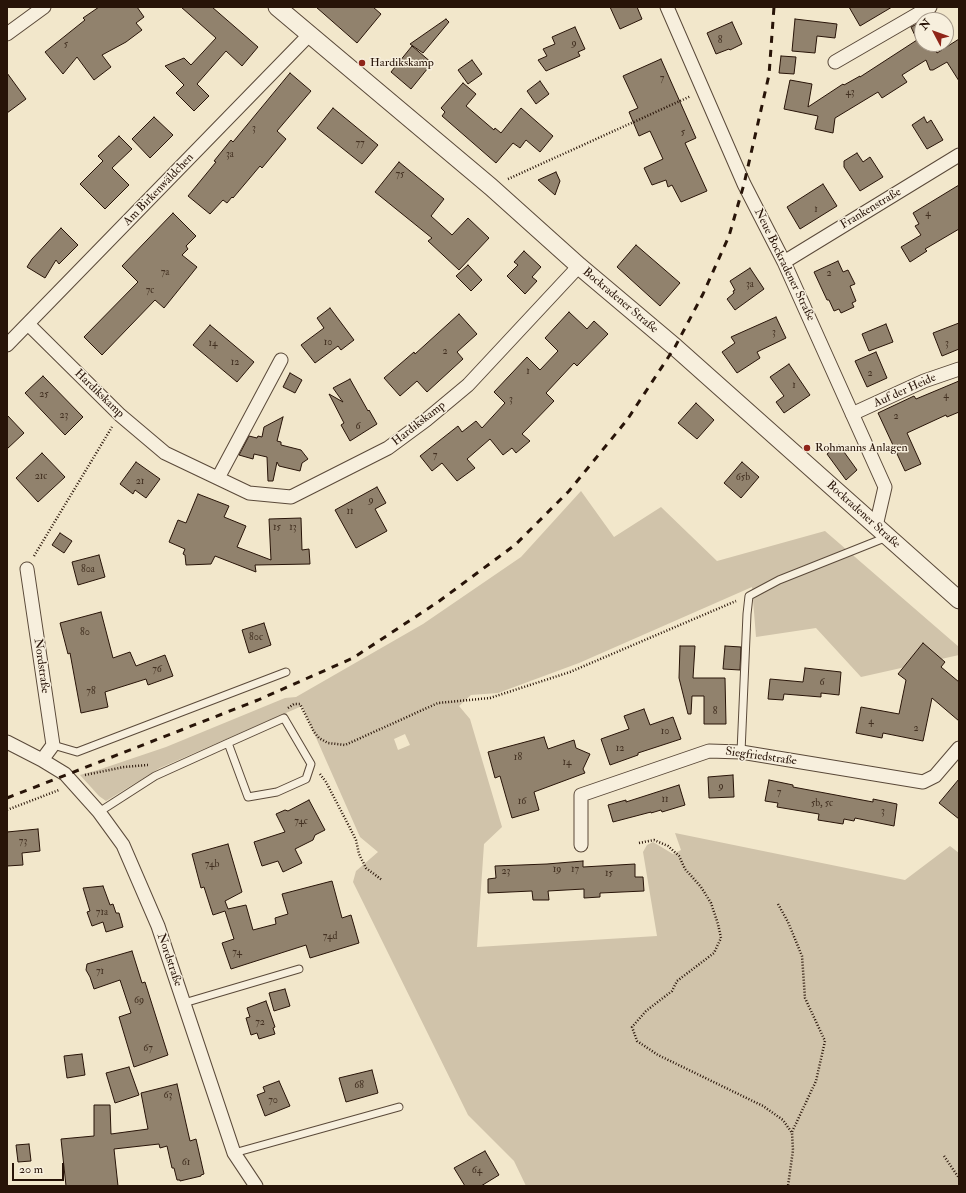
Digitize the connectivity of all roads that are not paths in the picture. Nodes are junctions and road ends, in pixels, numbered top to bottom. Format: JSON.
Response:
{"nodes":[{"id":1,"x":44,"y":7,"type":"edge"},
{"id":2,"x":277,"y":7,"type":"edge"},
{"id":3,"x":667,"y":7,"type":"edge"},
{"id":4,"x":930,"y":7,"type":"edge"},
{"id":5,"x":7,"y":34,"type":"edge"},
{"id":6,"x":310,"y":34,"type":"junction"},
{"id":7,"x":835,"y":62,"type":"dead end"},
{"id":8,"x":959,"y":155,"type":"edge"},
{"id":9,"x":784,"y":262,"type":"junction"},
{"id":10,"x":579,"y":266,"type":"junction"},
{"id":11,"x":28,"y":324,"type":"junction"},
{"id":12,"x":7,"y":345,"type":"edge"},
{"id":13,"x":281,"y":360,"type":"dead end"},
{"id":14,"x":959,"y":369,"type":"edge"},
{"id":15,"x":852,"y":414,"type":"junction"},
{"id":16,"x":218,"y":478,"type":"junction"},
{"id":17,"x":882,"y":531,"type":"junction"},
{"id":18,"x":27,"y":569,"type":"road end"},
{"id":19,"x":959,"y":600,"type":"edge"},
{"id":20,"x":286,"y":672,"type":"dead end"},
{"id":21,"x":7,"y":742,"type":"edge"},
{"id":22,"x":228,"y":743,"type":"junction"},
{"id":23,"x":53,"y":745,"type":"junction"},
{"id":24,"x":959,"y":748,"type":"edge"},
{"id":25,"x":741,"y":752,"type":"junction"},
{"id":26,"x":42,"y":760,"type":"junction"},
{"id":27,"x":99,"y":812,"type":"junction"},
{"id":28,"x":581,"y":846,"type":"dead end"},
{"id":29,"x":299,"y":969,"type":"dead end"},
{"id":30,"x":184,"y":1003,"type":"junction"},
{"id":31,"x":399,"y":1107,"type":"dead end"},
{"id":32,"x":234,"y":1153,"type":"junction"},
{"id":33,"x":256,"y":1186,"type":"edge"}],
"edges":[{"from":1,"to":5,"type":"street"},
{"from":2,"to":6,"type":"street","name":"Bockradener Straße"},
{"from":3,"to":9,"type":"street","name":"Neue Bockradener Straße"},
{"from":4,"to":7,"type":"street"},
{"from":6,"to":10,"type":"street","name":"Bockradener Straße"},
{"from":6,"to":11,"type":"street","name":"Am Birkenwäldchen"},
{"from":8,"to":9,"type":"street","name":"Frankenstraße"},
{"from":9,"to":15,"type":"street","name":"Neue Bockradener Straße"},
{"from":10,"to":16,"type":"street","name":"Hardikskamp"},
{"from":10,"to":17,"type":"street","name":"Bockradener Straße"},
{"from":11,"to":12,"type":"street","name":"Am Birkenwäldchen"},
{"from":11,"to":16,"type":"street","name":"Hardikskamp"},
{"from":13,"to":16,"type":"street"},
{"from":14,"to":15,"type":"street","name":"Auf der Heide"},
{"from":15,"to":17,"type":"street","name":"Neue Bockradener Straße"},
{"from":17,"to":19,"type":"street","name":"Bockradener Straße"},
{"from":17,"to":25,"type":"lane"},
{"from":18,"to":23,"type":"street","name":"Nordstraße"},
{"from":20,"to":23,"type":"lane"},
{"from":21,"to":26,"type":"street","name":"Nordstraße"},
{"from":22,"to":22,"type":"lane"},
{"from":22,"to":27,"type":"lane"},
{"from":23,"to":26,"type":"street"},
{"from":24,"to":25,"type":"street","name":"Siegfriedstraße"},
{"from":25,"to":28,"type":"street","name":"Siegfriedstraße"},
{"from":26,"to":27,"type":"street","name":"Nordstraße"},
{"from":27,"to":30,"type":"street","name":"Nordstraße"},
{"from":29,"to":30,"type":"lane"},
{"from":30,"to":32,"type":"street","name":"Nordstraße"},
{"from":31,"to":32,"type":"lane"},
{"from":32,"to":33,"type":"street","name":"Nordstraße"}]}
